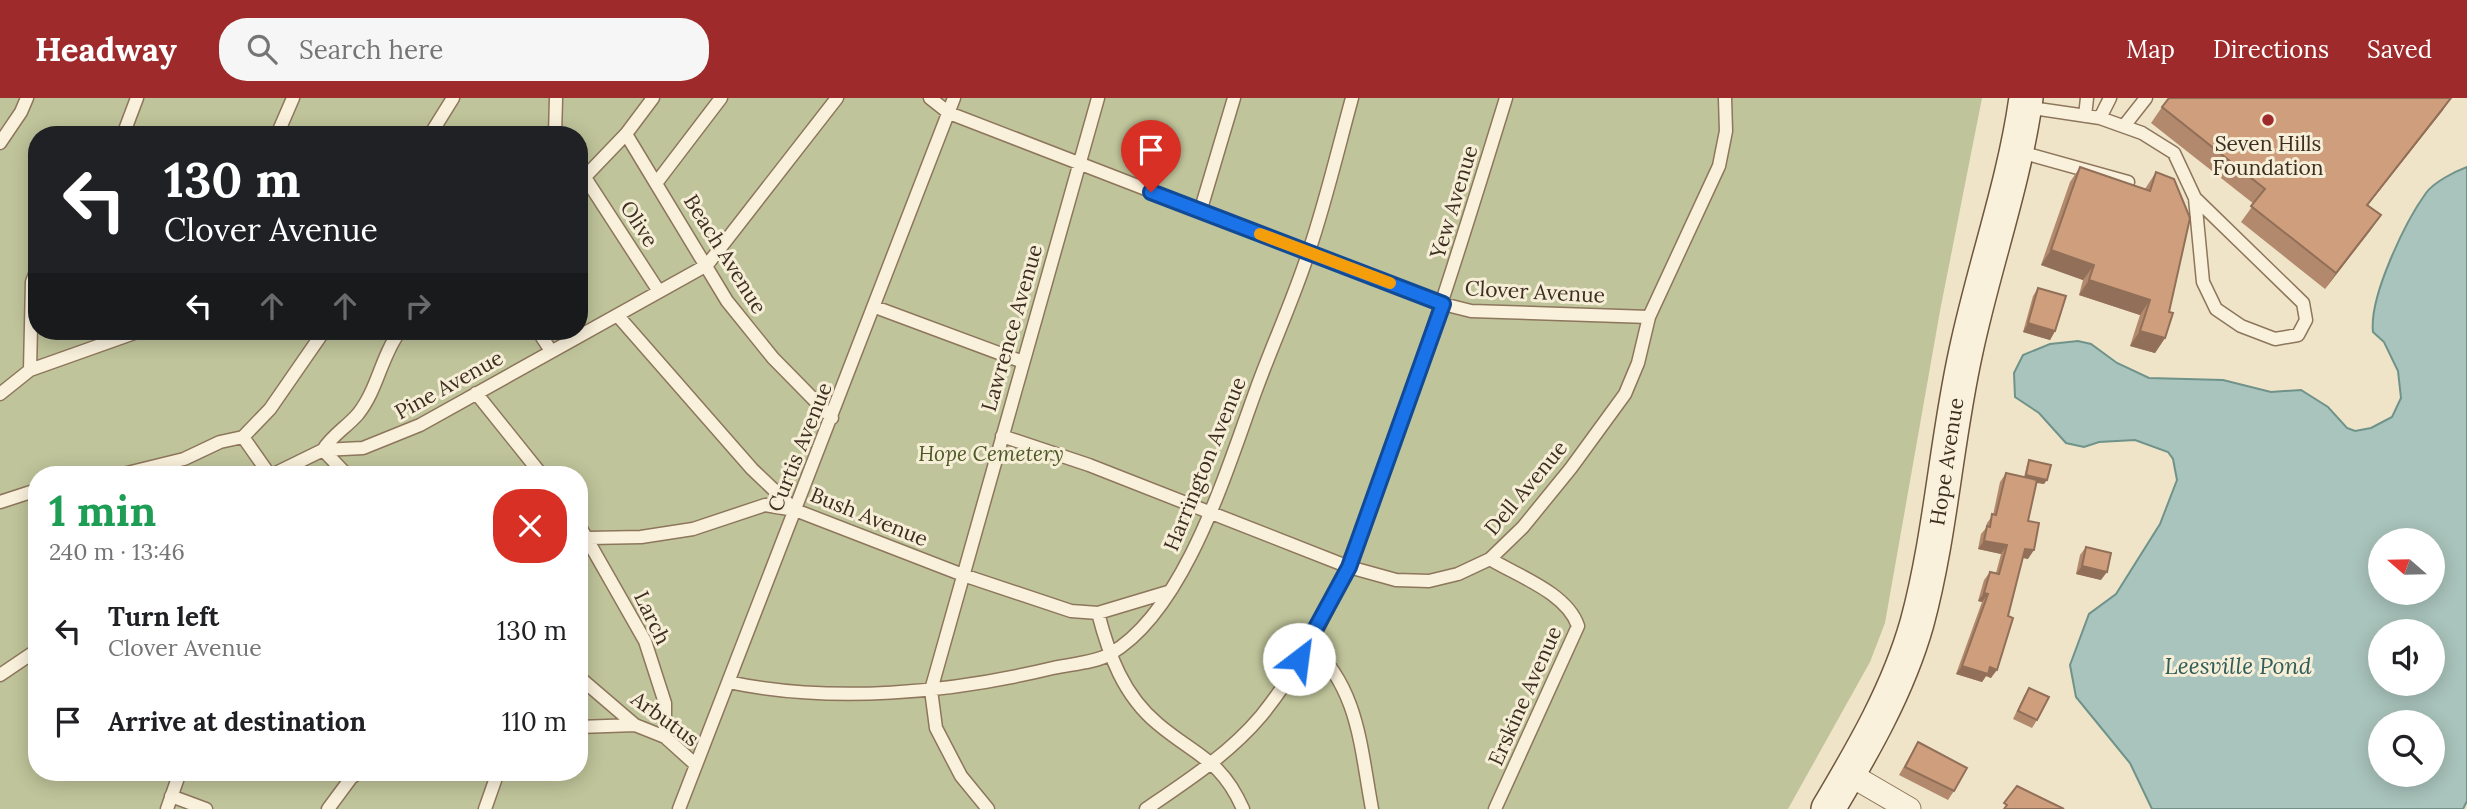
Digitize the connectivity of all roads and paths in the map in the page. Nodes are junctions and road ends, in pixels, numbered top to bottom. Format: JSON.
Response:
{"nodes":[{"id":1,"x":27,"y":98,"type":"edge"},
{"id":2,"x":137,"y":98,"type":"edge"},
{"id":3,"x":293,"y":98,"type":"edge"},
{"id":4,"x":453,"y":98,"type":"edge"},
{"id":5,"x":556,"y":98,"type":"edge"},
{"id":6,"x":653,"y":98,"type":"edge"},
{"id":7,"x":721,"y":98,"type":"edge"},
{"id":8,"x":837,"y":98,"type":"edge"},
{"id":9,"x":930,"y":98,"type":"edge"},
{"id":10,"x":954,"y":98,"type":"edge"},
{"id":11,"x":1098,"y":98,"type":"edge"},
{"id":12,"x":1234,"y":98,"type":"edge"},
{"id":13,"x":1352,"y":98,"type":"edge"},
{"id":14,"x":1506,"y":98,"type":"edge"},
{"id":15,"x":1724,"y":98,"type":"edge"},
{"id":16,"x":2087,"y":98,"type":"edge"},
{"id":17,"x":2110,"y":98,"type":"edge"},
{"id":18,"x":2146,"y":98,"type":"edge"},
{"id":19,"x":2025,"y":102,"type":"edge"},
{"id":20,"x":949,"y":113,"type":"junction"},
{"id":21,"x":2085,"y":116,"type":"junction"},
{"id":22,"x":2100,"y":118,"type":"junction"},
{"id":23,"x":126,"y":126,"type":"edge"},
{"id":24,"x":281,"y":126,"type":"edge"},
{"id":25,"x":436,"y":126,"type":"edge"},
{"id":26,"x":555,"y":126,"type":"edge"},
{"id":27,"x":2124,"y":126,"type":"junction"},
{"id":28,"x":626,"y":134,"type":"junction"},
{"id":29,"x":0,"y":143,"type":"edge"},
{"id":30,"x":2017,"y":151,"type":"junction"},
{"id":31,"x":1078,"y":163,"type":"junction"},
{"id":32,"x":588,"y":176,"type":"edge"},
{"id":33,"x":657,"y":182,"type":"junction"},
{"id":34,"x":2128,"y":182,"type":"edge"},
{"id":35,"x":588,"y":188,"type":"edge"},
{"id":36,"x":2195,"y":198,"type":"junction"},
{"id":37,"x":1200,"y":212,"type":"junction"},
{"id":38,"x":1309,"y":252,"type":"junction"},
{"id":39,"x":707,"y":265,"type":"junction"},
{"id":40,"x":658,"y":290,"type":"junction"},
{"id":41,"x":1443,"y":304,"type":"junction"},
{"id":42,"x":875,"y":307,"type":"junction"},
{"id":43,"x":618,"y":316,"type":"junction"},
{"id":44,"x":1649,"y":317,"type":"junction"},
{"id":45,"x":588,"y":332,"type":"edge"},
{"id":46,"x":31,"y":340,"type":"edge"},
{"id":47,"x":115,"y":340,"type":"edge"},
{"id":48,"x":318,"y":340,"type":"edge"},
{"id":49,"x":394,"y":340,"type":"edge"},
{"id":50,"x":544,"y":340,"type":"edge"},
{"id":51,"x":572,"y":340,"type":"edge"},
{"id":52,"x":551,"y":351,"type":"junction"},
{"id":53,"x":1023,"y":362,"type":"junction"},
{"id":54,"x":30,"y":370,"type":"junction"},
{"id":55,"x":476,"y":393,"type":"junction"},
{"id":56,"x":0,"y":394,"type":"edge"},
{"id":57,"x":832,"y":418,"type":"junction"},
{"id":58,"x":1002,"y":436,"type":"junction"},
{"id":59,"x":243,"y":438,"type":"junction"},
{"id":60,"x":324,"y":450,"type":"junction"},
{"id":61,"x":156,"y":466,"type":"edge"},
{"id":62,"x":266,"y":466,"type":"edge"},
{"id":63,"x":289,"y":466,"type":"edge"},
{"id":64,"x":339,"y":466,"type":"edge"},
{"id":65,"x":535,"y":466,"type":"edge"},
{"id":66,"x":28,"y":493,"type":"edge"},
{"id":67,"x":0,"y":502,"type":"edge"},
{"id":68,"x":795,"y":510,"type":"junction"},
{"id":69,"x":1211,"y":512,"type":"junction"},
{"id":70,"x":589,"y":538,"type":"joint"},
{"id":71,"x":1490,"y":559,"type":"junction"},
{"id":72,"x":1349,"y":567,"type":"junction"},
{"id":73,"x":963,"y":575,"type":"junction"},
{"id":74,"x":1168,"y":592,"type":"junction"},
{"id":75,"x":1098,"y":613,"type":"junction"},
{"id":76,"x":1309,"y":643,"type":"junction"},
{"id":77,"x":1109,"y":655,"type":"junction"},
{"id":78,"x":28,"y":656,"type":"edge"},
{"id":79,"x":0,"y":675,"type":"edge"},
{"id":80,"x":728,"y":681,"type":"junction"},
{"id":81,"x":588,"y":685,"type":"edge"},
{"id":82,"x":931,"y":690,"type":"junction"},
{"id":83,"x":635,"y":725,"type":"junction"},
{"id":84,"x":588,"y":727,"type":"edge"},
{"id":85,"x":665,"y":737,"type":"junction"},
{"id":86,"x":1213,"y":762,"type":"junction"},
{"id":87,"x":695,"y":765,"type":"junction"},
{"id":88,"x":1849,"y":774,"type":"junction"},
{"id":89,"x":177,"y":781,"type":"edge"},
{"id":90,"x":349,"y":781,"type":"edge"},
{"id":91,"x":495,"y":781,"type":"edge"},
{"id":92,"x":172,"y":796,"type":"junction"},
{"id":93,"x":167,"y":809,"type":"edge"},
{"id":94,"x":206,"y":809,"type":"edge"},
{"id":95,"x":327,"y":809,"type":"edge"},
{"id":96,"x":485,"y":809,"type":"edge"},
{"id":97,"x":679,"y":809,"type":"edge"},
{"id":98,"x":988,"y":809,"type":"edge"},
{"id":99,"x":1146,"y":809,"type":"edge"},
{"id":100,"x":1243,"y":809,"type":"edge"},
{"id":101,"x":1372,"y":809,"type":"edge"},
{"id":102,"x":1495,"y":809,"type":"edge"},
{"id":103,"x":1828,"y":809,"type":"edge"},
{"id":104,"x":1909,"y":809,"type":"edge"}],
"edges":[{"from":1,"to":29,"type":"lane"},
{"from":2,"to":23,"type":"lane"},
{"from":3,"to":24,"type":"lane"},
{"from":4,"to":25,"type":"lane"},
{"from":5,"to":26,"type":"lane"},
{"from":6,"to":28,"type":"lane"},
{"from":7,"to":33,"type":"lane"},
{"from":8,"to":39,"type":"lane","name":"Pine Avenue"},
{"from":9,"to":20,"type":"lane","name":"Clover Avenue"},
{"from":10,"to":20,"type":"lane","name":"Curtis Avenue"},
{"from":11,"to":31,"type":"lane","name":"Lawrence Avenue"},
{"from":12,"to":37,"type":"lane"},
{"from":13,"to":38,"type":"lane","name":"Harrington Avenue"},
{"from":14,"to":41,"type":"lane","name":"Yew Avenue"},
{"from":15,"to":44,"type":"lane"},
{"from":16,"to":21,"type":"lane"},
{"from":17,"to":22,"type":"lane"},
{"from":18,"to":27,"type":"lane"},
{"from":19,"to":21,"type":"lane"},
{"from":19,"to":30,"type":"main road","name":"Hope Avenue"},
{"from":20,"to":31,"type":"lane","name":"Clover Avenue"},
{"from":20,"to":42,"type":"lane","name":"Curtis Avenue"},
{"from":21,"to":22,"type":"lane"},
{"from":22,"to":27,"type":"lane"},
{"from":27,"to":36,"type":"lane"},
{"from":28,"to":32,"type":"lane"},
{"from":28,"to":33,"type":"lane","name":"Beach Avenue"},
{"from":30,"to":34,"type":"lane"},
{"from":30,"to":88,"type":"main road","name":"Hope Avenue"},
{"from":31,"to":37,"type":"lane","name":"Clover Avenue"},
{"from":31,"to":53,"type":"lane","name":"Lawrence Avenue"},
{"from":33,"to":39,"type":"lane","name":"Beach Avenue"},
{"from":35,"to":40,"type":"lane","name":"Olive"},
{"from":36,"to":36,"type":"lane"},
{"from":37,"to":38,"type":"lane","name":"Clover Avenue"},
{"from":38,"to":41,"type":"lane","name":"Clover Avenue"},
{"from":38,"to":69,"type":"lane","name":"Harrington Avenue"},
{"from":39,"to":40,"type":"lane","name":"Pine Avenue"},
{"from":39,"to":57,"type":"lane","name":"Beach Avenue"},
{"from":40,"to":43,"type":"lane","name":"Pine Avenue"},
{"from":41,"to":44,"type":"lane","name":"Clover Avenue"},
{"from":41,"to":72,"type":"lane","name":"Yew Avenue"},
{"from":42,"to":53,"type":"lane"},
{"from":42,"to":57,"type":"lane","name":"Curtis Avenue"},
{"from":43,"to":45,"type":"lane","name":"Pine Avenue"},
{"from":43,"to":68,"type":"lane","name":"Bush Avenue"},
{"from":44,"to":71,"type":"lane","name":"Dell Avenue"},
{"from":46,"to":54,"type":"lane"},
{"from":47,"to":54,"type":"lane"},
{"from":48,"to":59,"type":"lane"},
{"from":49,"to":60,"type":"lane"},
{"from":50,"to":52,"type":"lane"},
{"from":51,"to":52,"type":"lane","name":"Pine Avenue"},
{"from":52,"to":55,"type":"lane","name":"Pine Avenue"},
{"from":53,"to":58,"type":"lane","name":"Lawrence Avenue"},
{"from":54,"to":56,"type":"lane"},
{"from":55,"to":60,"type":"lane","name":"Pine Avenue"},
{"from":55,"to":65,"type":"lane"},
{"from":57,"to":68,"type":"lane","name":"Curtis Avenue"},
{"from":58,"to":69,"type":"lane","name":"Dell Avenue"},
{"from":58,"to":73,"type":"lane","name":"Lawrence Avenue"},
{"from":59,"to":61,"type":"lane"},
{"from":59,"to":62,"type":"lane"},
{"from":60,"to":63,"type":"lane","name":"Pine Avenue"},
{"from":60,"to":64,"type":"lane"},
{"from":66,"to":67,"type":"lane"},
{"from":68,"to":70,"type":"lane"},
{"from":68,"to":73,"type":"lane","name":"Bush Avenue"},
{"from":68,"to":80,"type":"lane","name":"Curtis Avenue"},
{"from":69,"to":72,"type":"lane","name":"Dell Avenue"},
{"from":69,"to":74,"type":"lane","name":"Harrington Avenue"},
{"from":70,"to":85,"type":"lane","name":"Larch"},
{"from":71,"to":72,"type":"lane","name":"Dell Avenue"},
{"from":71,"to":102,"type":"lane","name":"Erskine Avenue"},
{"from":72,"to":76,"type":"lane","name":"Yew Avenue"},
{"from":73,"to":75,"type":"lane","name":"Bush Avenue"},
{"from":73,"to":82,"type":"lane","name":"Lawrence Avenue"},
{"from":74,"to":75,"type":"lane","name":"Bush Avenue"},
{"from":74,"to":77,"type":"lane","name":"Harrington Avenue"},
{"from":75,"to":77,"type":"lane"},
{"from":76,"to":86,"type":"lane","name":"Yew Avenue"},
{"from":76,"to":101,"type":"lane"},
{"from":77,"to":82,"type":"lane","name":"Harrington Avenue"},
{"from":77,"to":86,"type":"lane"},
{"from":78,"to":79,"type":"lane"},
{"from":80,"to":82,"type":"lane","name":"Harrington Avenue"},
{"from":80,"to":87,"type":"lane","name":"Curtis Avenue"},
{"from":81,"to":83,"type":"lane","name":"Arbutus"},
{"from":82,"to":98,"type":"lane"},
{"from":83,"to":84,"type":"lane"},
{"from":83,"to":85,"type":"lane","name":"Arbutus"},
{"from":85,"to":87,"type":"lane","name":"Arbutus"},
{"from":86,"to":99,"type":"lane","name":"Yew Avenue"},
{"from":86,"to":100,"type":"lane"},
{"from":87,"to":97,"type":"lane","name":"Curtis Avenue"},
{"from":88,"to":103,"type":"main road","name":"Hope Avenue"},
{"from":88,"to":104,"type":"street"},
{"from":89,"to":92,"type":"lane"},
{"from":90,"to":95,"type":"lane"},
{"from":91,"to":96,"type":"lane"},
{"from":92,"to":93,"type":"lane"},
{"from":92,"to":94,"type":"lane"}]}
